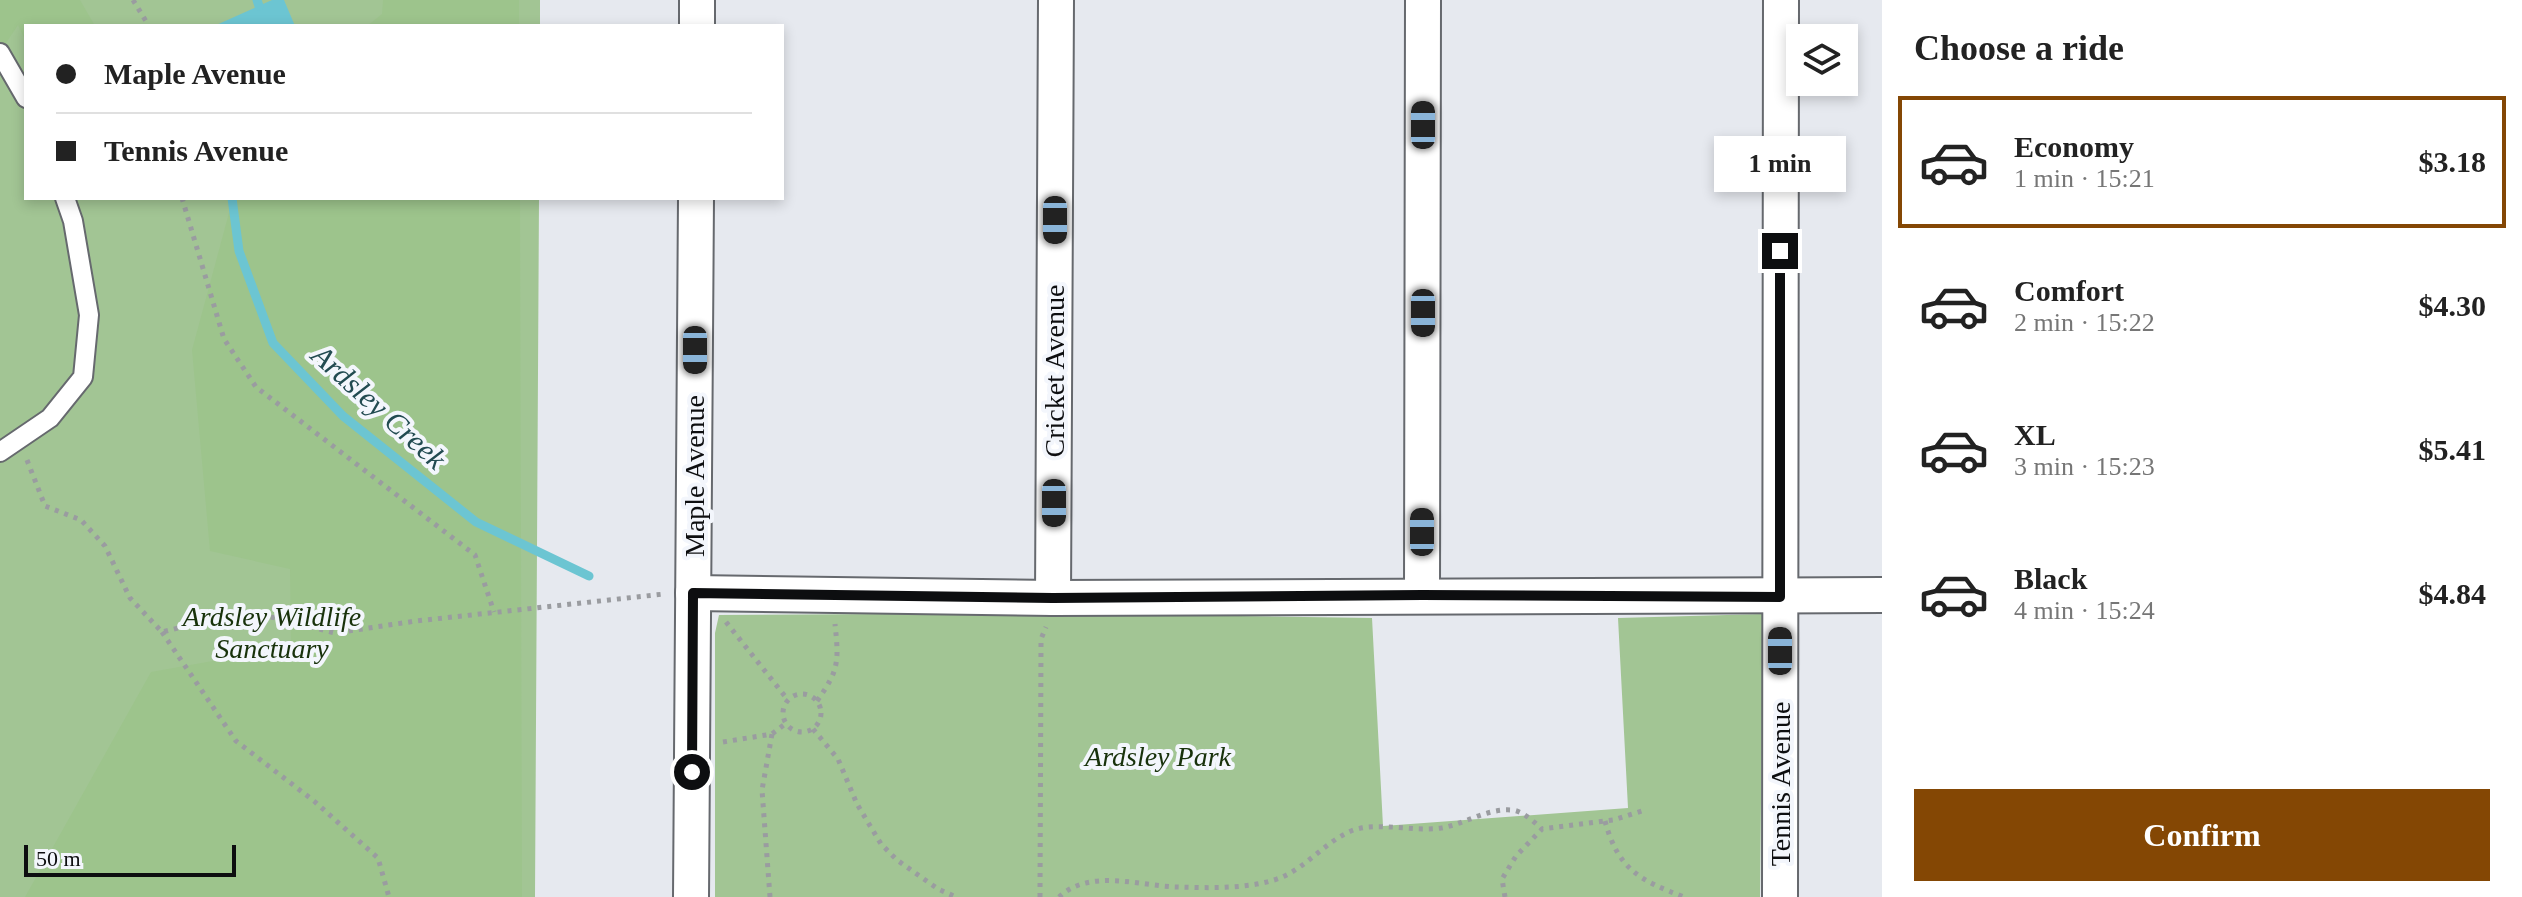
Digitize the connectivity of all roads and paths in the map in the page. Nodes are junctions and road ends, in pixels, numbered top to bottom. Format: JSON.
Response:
{"nodes":[{"id":1,"x":133,"y":0,"type":"edge"},
{"id":2,"x":697,"y":0,"type":"edge"},
{"id":3,"x":1056,"y":0,"type":"edge"},
{"id":4,"x":1423,"y":0,"type":"edge"},
{"id":5,"x":1781,"y":0,"type":"edge"},
{"id":6,"x":148,"y":24,"type":"edge"},
{"id":7,"x":697,"y":24,"type":"edge"},
{"id":8,"x":0,"y":53,"type":"edge"},
{"id":9,"x":24,"y":95,"type":"edge"},
{"id":10,"x":66,"y":200,"type":"edge"},
{"id":11,"x":183,"y":200,"type":"edge"},
{"id":12,"x":696,"y":200,"type":"edge"},
{"id":13,"x":18,"y":439,"type":"junction"},
{"id":14,"x":0,"y":452,"type":"edge"},
{"id":15,"x":693,"y":593,"type":"junction"},
{"id":16,"x":1422,"y":595,"type":"junction"},
{"id":17,"x":1882,"y":595,"type":"edge"},
{"id":18,"x":1780,"y":597,"type":"junction"},
{"id":19,"x":1051,"y":605,"type":"junction"},
{"id":20,"x":494,"y":612,"type":"junction"},
{"id":21,"x":834,"y":615,"type":"dead end"},
{"id":22,"x":719,"y":616,"type":"dead end"},
{"id":23,"x":162,"y":632,"type":"junction"},
{"id":24,"x":788,"y":700,"type":"junction"},
{"id":25,"x":817,"y":701,"type":"junction"},
{"id":26,"x":785,"y":724,"type":"junction"},
{"id":27,"x":813,"y":729,"type":"junction"},
{"id":28,"x":772,"y":734,"type":"junction"},
{"id":29,"x":715,"y":744,"type":"dead end"},
{"id":30,"x":1645,"y":810,"type":"dead end"},
{"id":31,"x":1605,"y":821,"type":"junction"},
{"id":32,"x":1542,"y":829,"type":"junction"},
{"id":33,"x":389,"y":897,"type":"edge"},
{"id":34,"x":691,"y":897,"type":"edge"},
{"id":35,"x":770,"y":897,"type":"edge"},
{"id":36,"x":956,"y":897,"type":"edge"},
{"id":37,"x":1040,"y":897,"type":"edge"},
{"id":38,"x":1059,"y":897,"type":"edge"},
{"id":39,"x":1505,"y":897,"type":"edge"},
{"id":40,"x":1684,"y":897,"type":"edge"},
{"id":41,"x":1780,"y":897,"type":"edge"}],
"edges":[{"from":1,"to":6,"type":"path"},
{"from":2,"to":7,"type":"street"},
{"from":3,"to":19,"type":"street","name":"Cricket Avenue"},
{"from":4,"to":16,"type":"street"},
{"from":5,"to":18,"type":"street","name":"Tennis Avenue"},
{"from":8,"to":9,"type":"lane"},
{"from":10,"to":13,"type":"lane"},
{"from":11,"to":20,"type":"path"},
{"from":12,"to":15,"type":"street","name":"Maple Avenue"},
{"from":13,"to":14,"type":"lane"},
{"from":13,"to":23,"type":"path"},
{"from":15,"to":19,"type":"street"},
{"from":15,"to":20,"type":"path"},
{"from":15,"to":34,"type":"street","name":"Maple Avenue"},
{"from":16,"to":18,"type":"street"},
{"from":16,"to":19,"type":"street"},
{"from":17,"to":18,"type":"street"},
{"from":18,"to":41,"type":"street","name":"Tennis Avenue"},
{"from":19,"to":37,"type":"path"},
{"from":20,"to":23,"type":"path"},
{"from":21,"to":25,"type":"path"},
{"from":22,"to":24,"type":"path"},
{"from":23,"to":33,"type":"path"},
{"from":24,"to":25,"type":"path"},
{"from":24,"to":26,"type":"path"},
{"from":25,"to":27,"type":"path"},
{"from":26,"to":27,"type":"path"},
{"from":26,"to":28,"type":"path"},
{"from":27,"to":36,"type":"path"},
{"from":28,"to":29,"type":"path"},
{"from":28,"to":35,"type":"path"},
{"from":30,"to":31,"type":"path"},
{"from":31,"to":32,"type":"path"},
{"from":31,"to":40,"type":"path"},
{"from":32,"to":38,"type":"path"},
{"from":32,"to":39,"type":"path"}]}
